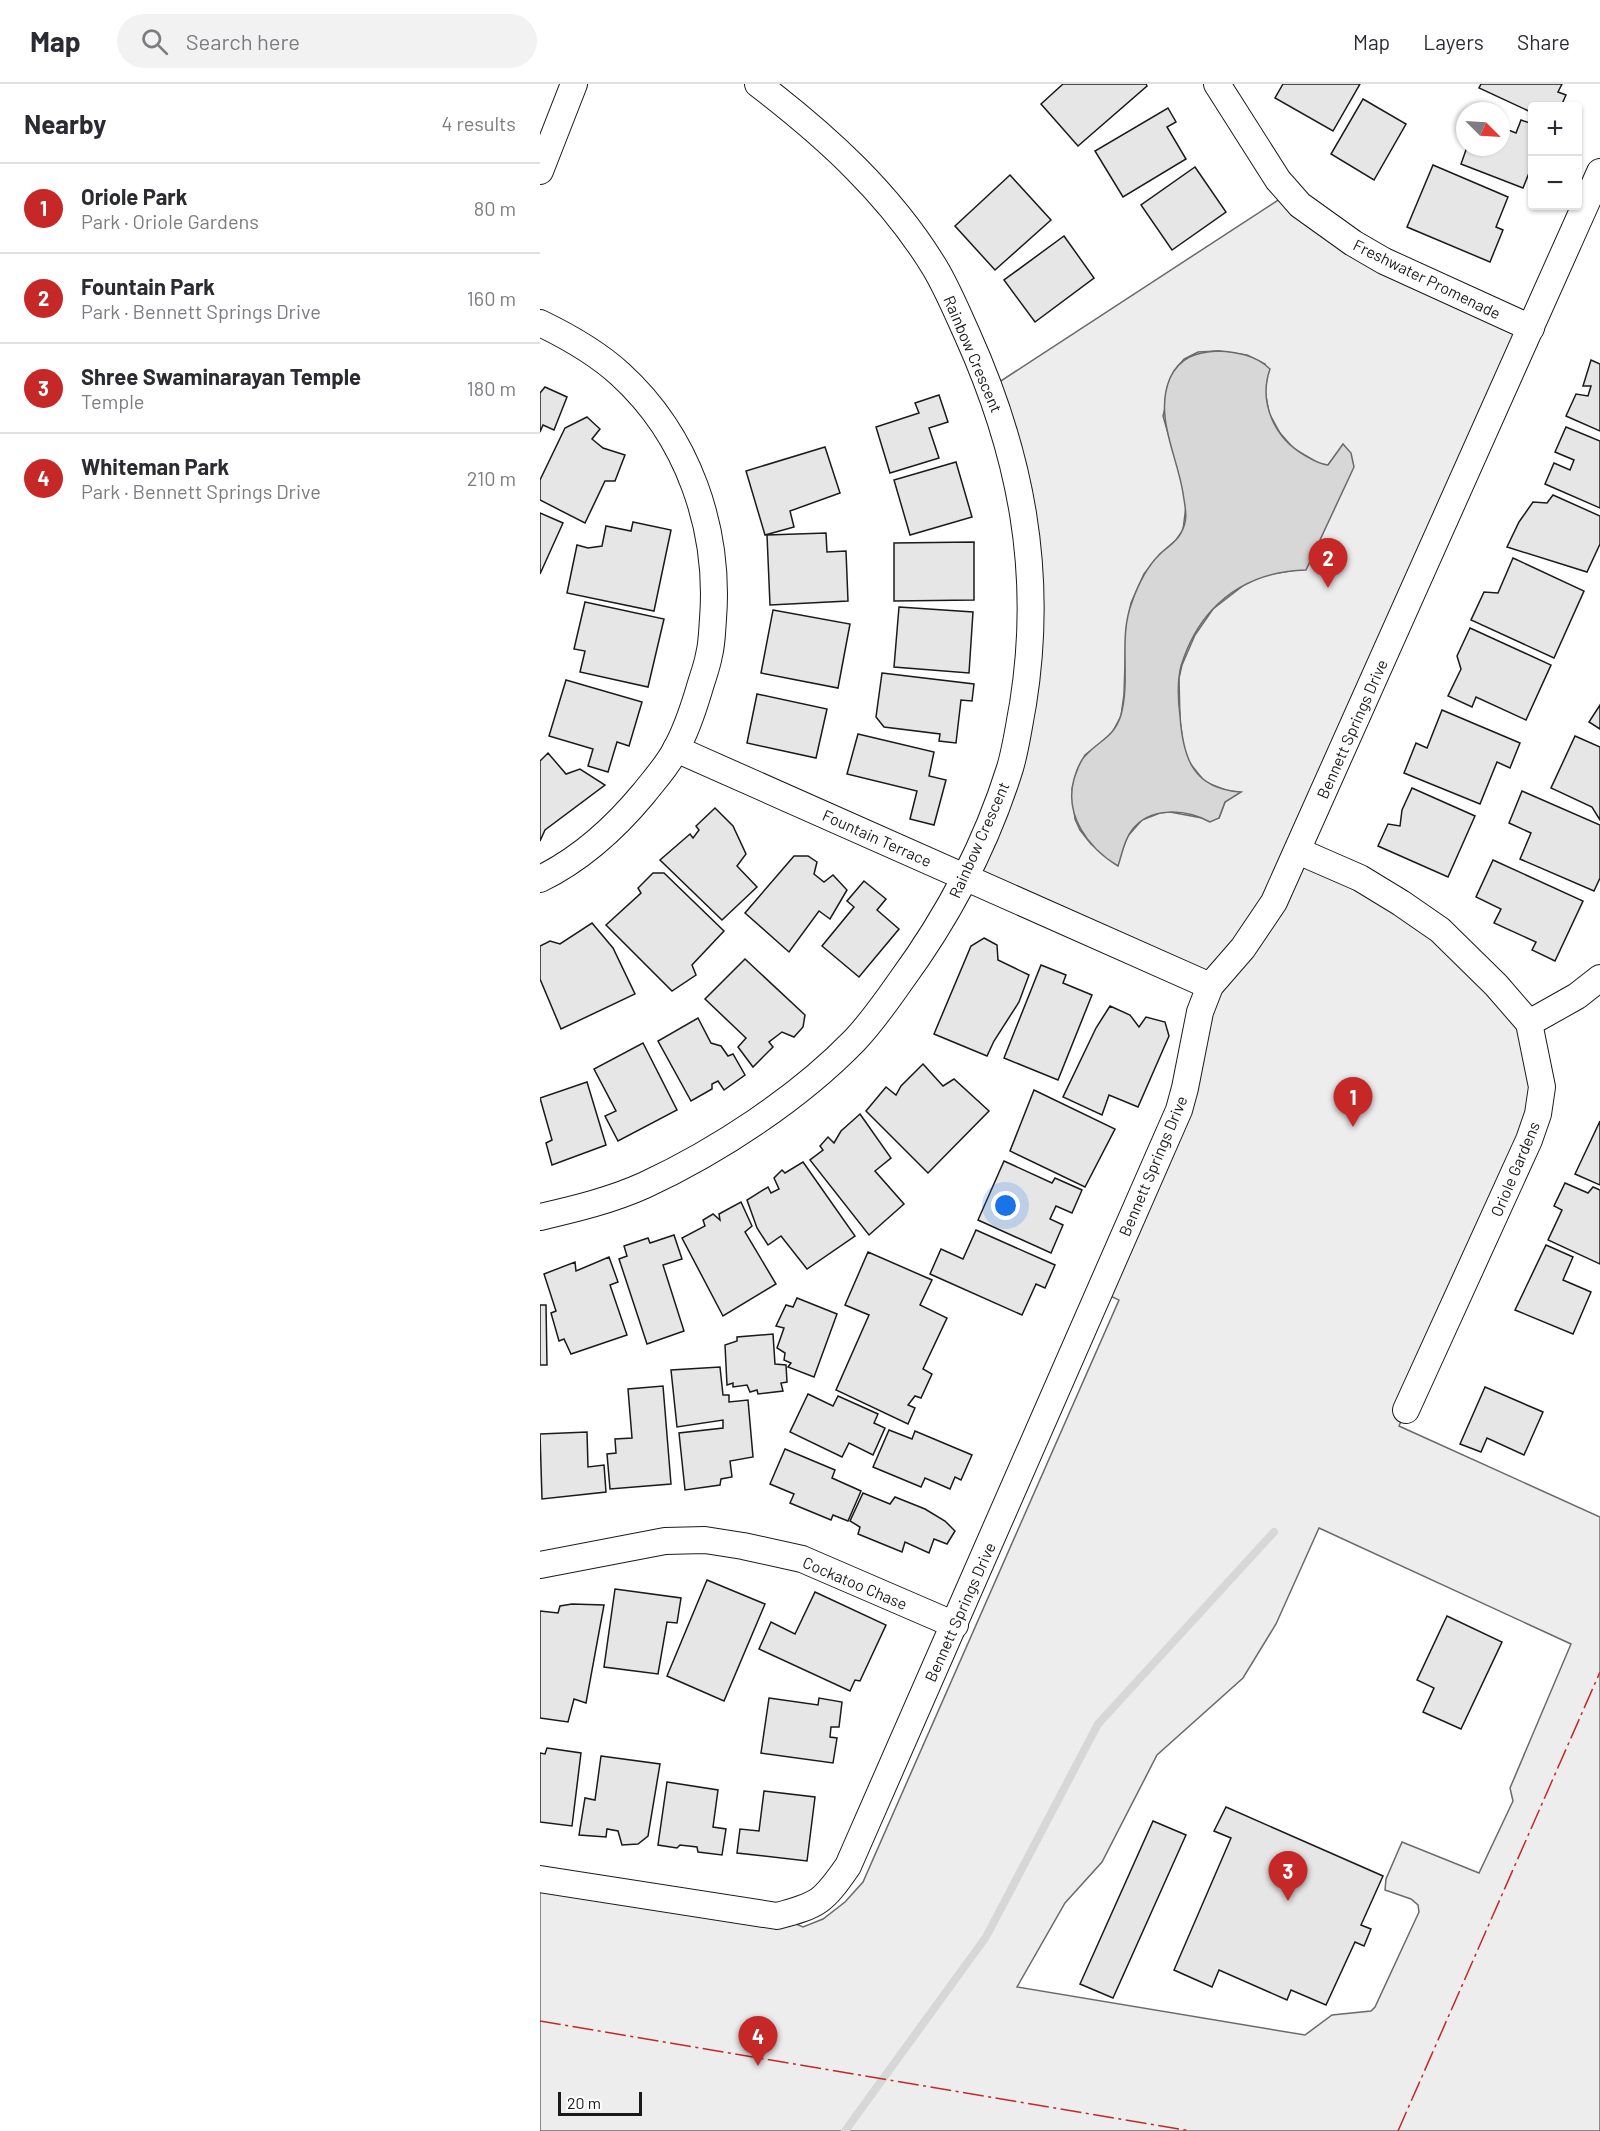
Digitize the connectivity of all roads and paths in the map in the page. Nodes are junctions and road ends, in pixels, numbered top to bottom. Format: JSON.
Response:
{"nodes":[{"id":1,"x":574,"y":84,"type":"edge"},
{"id":2,"x":758,"y":84,"type":"edge"},
{"id":3,"x":1217,"y":84,"type":"edge"},
{"id":4,"x":540,"y":171,"type":"edge"},
{"id":5,"x":1600,"y":172,"type":"edge"},
{"id":6,"x":540,"y":323,"type":"edge"},
{"id":7,"x":1531,"y":328,"type":"junction"},
{"id":8,"x":676,"y":749,"type":"junction"},
{"id":9,"x":1298,"y":851,"type":"junction"},
{"id":10,"x":965,"y":877,"type":"junction"},
{"id":11,"x":540,"y":879,"type":"edge"},
{"id":12,"x":1600,"y":978,"type":"edge"},
{"id":13,"x":1210,"y":986,"type":"junction"},
{"id":14,"x":1529,"y":1023,"type":"junction"},
{"id":15,"x":540,"y":1217,"type":"edge"},
{"id":16,"x":1406,"y":1410,"type":"dead end"},
{"id":17,"x":540,"y":1565,"type":"edge"},
{"id":18,"x":955,"y":1625,"type":"junction"},
{"id":19,"x":540,"y":1879,"type":"edge"}],
"edges":[{"from":1,"to":4,"type":"street"},
{"from":2,"to":10,"type":"street","name":"Rainbow Crescent"},
{"from":3,"to":7,"type":"street","name":"Freshwater Promenade"},
{"from":5,"to":7,"type":"street","name":"Bennett Springs Drive"},
{"from":6,"to":8,"type":"street"},
{"from":7,"to":9,"type":"street","name":"Bennett Springs Drive"},
{"from":8,"to":10,"type":"street","name":"Fountain Terrace"},
{"from":8,"to":11,"type":"street"},
{"from":9,"to":13,"type":"street","name":"Bennett Springs Drive"},
{"from":9,"to":14,"type":"street"},
{"from":10,"to":13,"type":"street","name":"Fountain Terrace"},
{"from":10,"to":15,"type":"street","name":"Rainbow Crescent"},
{"from":12,"to":14,"type":"street"},
{"from":13,"to":18,"type":"street","name":"Bennett Springs Drive"},
{"from":14,"to":16,"type":"street","name":"Oriole Gardens"},
{"from":17,"to":18,"type":"street","name":"Cockatoo Chase"},
{"from":18,"to":19,"type":"street","name":"Bennett Springs Drive"}]}
